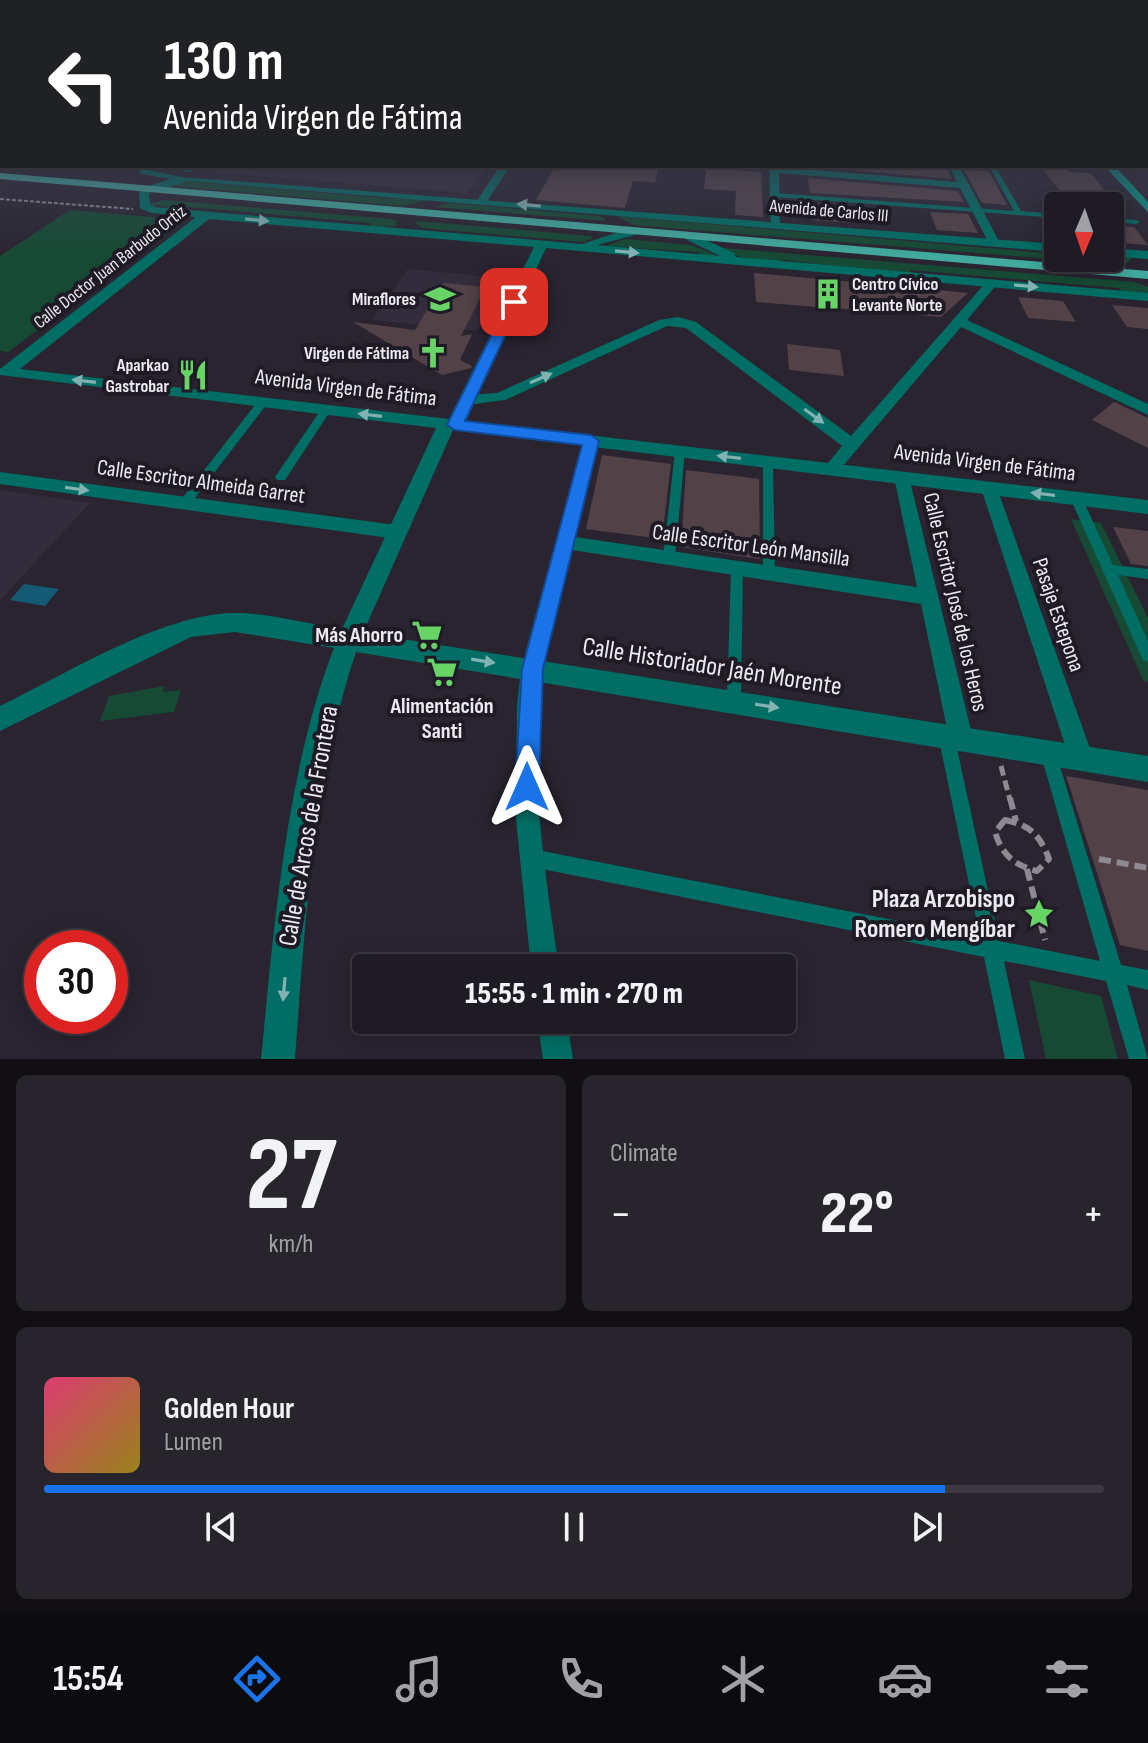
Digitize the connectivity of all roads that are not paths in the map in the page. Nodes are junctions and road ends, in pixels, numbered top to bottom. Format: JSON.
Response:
{"nodes":[{"id":1,"x":13,"y":168,"type":"edge"},
{"id":2,"x":144,"y":168,"type":"edge"},
{"id":3,"x":172,"y":168,"type":"edge"},
{"id":4,"x":194,"y":168,"type":"edge"},
{"id":5,"x":196,"y":168,"type":"edge"},
{"id":6,"x":504,"y":168,"type":"edge"},
{"id":7,"x":774,"y":168,"type":"edge"},
{"id":8,"x":785,"y":168,"type":"edge"},
{"id":9,"x":955,"y":168,"type":"edge"},
{"id":10,"x":993,"y":168,"type":"edge"},
{"id":11,"x":1111,"y":168,"type":"edge"},
{"id":12,"x":1127,"y":168,"type":"edge"},
{"id":13,"x":0,"y":176,"type":"edge"},
{"id":14,"x":187,"y":177,"type":"junction"},
{"id":15,"x":0,"y":183,"type":"edge"},
{"id":16,"x":76,"y":185,"type":"junction"},
{"id":17,"x":964,"y":185,"type":"junction"},
{"id":18,"x":116,"y":188,"type":"junction"},
{"id":19,"x":1148,"y":190,"type":"edge"},
{"id":20,"x":143,"y":191,"type":"junction"},
{"id":21,"x":775,"y":195,"type":"junction"},
{"id":22,"x":445,"y":199,"type":"junction"},
{"id":23,"x":481,"y":202,"type":"junction"},
{"id":24,"x":1148,"y":209,"type":"edge"},
{"id":25,"x":977,"y":210,"type":"junction"},
{"id":26,"x":597,"y":211,"type":"junction"},
{"id":27,"x":407,"y":213,"type":"junction"},
{"id":28,"x":1019,"y":213,"type":"junction"},
{"id":29,"x":206,"y":215,"type":"junction"},
{"id":30,"x":1044,"y":215,"type":"edge"},
{"id":31,"x":1124,"y":221,"type":"edge"},
{"id":32,"x":1136,"y":222,"type":"dead end"},
{"id":33,"x":775,"y":225,"type":"junction"},
{"id":34,"x":631,"y":232,"type":"junction"},
{"id":35,"x":416,"y":233,"type":"junction"},
{"id":36,"x":691,"y":237,"type":"junction"},
{"id":37,"x":994,"y":243,"type":"junction"},
{"id":38,"x":542,"y":244,"type":"junction"},
{"id":39,"x":577,"y":247,"type":"junction"},
{"id":40,"x":1044,"y":247,"type":"edge"},
{"id":41,"x":1124,"y":253,"type":"edge"},
{"id":42,"x":1148,"y":255,"type":"edge"},
{"id":43,"x":741,"y":262,"type":"junction"},
{"id":44,"x":1147,"y":272,"type":"edge"},
{"id":45,"x":992,"y":283,"type":"junction"},
{"id":46,"x":1148,"y":297,"type":"edge"},
{"id":47,"x":961,"y":322,"type":"junction"},
{"id":48,"x":3,"y":375,"type":"edge"},
{"id":49,"x":467,"y":400,"type":"junction"},
{"id":50,"x":263,"y":402,"type":"junction"},
{"id":51,"x":326,"y":410,"type":"junction"},
{"id":52,"x":1148,"y":410,"type":"edge"},
{"id":53,"x":451,"y":424,"type":"junction"},
{"id":54,"x":591,"y":441,"type":"junction"},
{"id":55,"x":852,"y":445,"type":"junction"},
{"id":56,"x":680,"y":451,"type":"junction"},
{"id":57,"x":768,"y":463,"type":"junction"},
{"id":58,"x":831,"y":469,"type":"junction"},
{"id":59,"x":281,"y":477,"type":"dead end"},
{"id":60,"x":902,"y":477,"type":"junction"},
{"id":61,"x":0,"y":478,"type":"edge"},
{"id":62,"x":989,"y":488,"type":"junction"},
{"id":63,"x":1076,"y":498,"type":"junction"},
{"id":64,"x":184,"y":504,"type":"junction"},
{"id":65,"x":1148,"y":507,"type":"edge"},
{"id":66,"x":396,"y":532,"type":"junction"},
{"id":67,"x":565,"y":542,"type":"junction"},
{"id":68,"x":669,"y":558,"type":"junction"},
{"id":69,"x":737,"y":568,"type":"junction"},
{"id":70,"x":1108,"y":569,"type":"junction"},
{"id":71,"x":769,"y":573,"type":"junction"},
{"id":72,"x":1148,"y":574,"type":"edge"},
{"id":73,"x":929,"y":597,"type":"junction"},
{"id":74,"x":1142,"y":630,"type":"edge"},
{"id":75,"x":350,"y":639,"type":"junction"},
{"id":76,"x":1148,"y":656,"type":"edge"},
{"id":77,"x":532,"y":669,"type":"junction"},
{"id":78,"x":734,"y":700,"type":"junction"},
{"id":79,"x":0,"y":719,"type":"edge"},
{"id":80,"x":954,"y":736,"type":"junction"},
{"id":81,"x":1048,"y":752,"type":"junction"},
{"id":82,"x":1081,"y":757,"type":"junction"},
{"id":83,"x":1148,"y":769,"type":"edge"},
{"id":84,"x":532,"y":858,"type":"junction"},
{"id":85,"x":991,"y":948,"type":"junction"},
{"id":86,"x":543,"y":954,"type":"edge"},
{"id":87,"x":1113,"y":973,"type":"junction"},
{"id":88,"x":1148,"y":980,"type":"edge"},
{"id":89,"x":554,"y":1034,"type":"edge"},
{"id":90,"x":278,"y":1059,"type":"edge"},
{"id":91,"x":558,"y":1059,"type":"edge"},
{"id":92,"x":1015,"y":1059,"type":"edge"},
{"id":93,"x":1139,"y":1059,"type":"edge"}],
"edges":[{"from":1,"to":16,"type":"main road"},
{"from":2,"to":14,"type":"street"},
{"from":3,"to":4,"type":"street"},
{"from":5,"to":14,"type":"street"},
{"from":6,"to":23,"type":"street"},
{"from":7,"to":21,"type":"street"},
{"from":8,"to":17,"type":"street"},
{"from":9,"to":17,"type":"street"},
{"from":10,"to":28,"type":"street"},
{"from":11,"to":24,"type":"main road"},
{"from":12,"to":19,"type":"main road"},
{"from":13,"to":16,"type":"main road"},
{"from":14,"to":20,"type":"street","name":"Avenida de Carlos III"},
{"from":14,"to":22,"type":"street","name":"Avenida de Carlos III"},
{"from":15,"to":18,"type":"main road"},
{"from":16,"to":18,"type":"main road"},
{"from":17,"to":25,"type":"street"},
{"from":18,"to":20,"type":"main road","name":"Avenida de Carlos III"},
{"from":20,"to":27,"type":"main road","name":"Avenida de Carlos III"},
{"from":20,"to":29,"type":"street","name":"Avenida de Carlos III"},
{"from":21,"to":25,"type":"street"},
{"from":21,"to":33,"type":"street"},
{"from":22,"to":23,"type":"street","name":"Avenida de Carlos III"},
{"from":22,"to":27,"type":"street","name":"Avenida de Carlos III"},
{"from":26,"to":23,"type":"street","name":"Avenida de Carlos III","one_way":true},
{"from":25,"to":28,"type":"street"},
{"from":25,"to":37,"type":"street"},
{"from":26,"to":33,"type":"street","name":"Avenida de Carlos III"},
{"from":26,"to":34,"type":"street","name":"Avenida de Carlos III"},
{"from":27,"to":34,"type":"main road","name":"Avenida de Carlos III"},
{"from":27,"to":35,"type":"street"},
{"from":28,"to":30,"type":"street"},
{"from":29,"to":35,"type":"street","name":"Avenida de Carlos III","one_way":true},
{"from":29,"to":48,"type":"street","name":"Calle Doctor Juan Barbudo Ortiz"},
{"from":31,"to":32,"type":"street"},
{"from":33,"to":37,"type":"street","name":"Avenida de Carlos III"},
{"from":34,"to":36,"type":"main road","name":"Avenida de Carlos III"},
{"from":34,"to":39,"type":"street","name":"Avenida de Carlos III"},
{"from":35,"to":38,"type":"street","name":"Avenida de Carlos III"},
{"from":36,"to":43,"type":"street","name":"Avenida de Carlos III"},
{"from":36,"to":44,"type":"main road","name":"Avenida de Carlos III"},
{"from":37,"to":40,"type":"street","name":"Avenida de Carlos III"},
{"from":38,"to":39,"type":"street","name":"Avenida de Carlos III"},
{"from":38,"to":49,"type":"street","name":"Calle de Arcos de la Frontera"},
{"from":39,"to":43,"type":"street","name":"Avenida de Carlos III","one_way":true},
{"from":41,"to":42,"type":"street"},
{"from":43,"to":45,"type":"street","name":"Avenida de Carlos III"},
{"from":45,"to":46,"type":"street","name":"Avenida de Carlos III","one_way":true},
{"from":45,"to":47,"type":"street"},
{"from":47,"to":52,"type":"street"},
{"from":47,"to":55,"type":"street"},
{"from":50,"to":48,"type":"street","name":"Avenida Virgen de Fátima","one_way":true},
{"from":49,"to":53,"type":"street","name":"Calle de Arcos de la Frontera"},
{"from":49,"to":55,"type":"street","one_way":true},
{"from":50,"to":51,"type":"street","name":"Avenida Virgen de Fátima"},
{"from":50,"to":64,"type":"street"},
{"from":53,"to":51,"type":"street","name":"Avenida Virgen de Fátima","one_way":true},
{"from":51,"to":59,"type":"street"},
{"from":53,"to":54,"type":"street","name":"Avenida Virgen de Fátima"},
{"from":53,"to":66,"type":"street","name":"Calle de Arcos de la Frontera"},
{"from":54,"to":56,"type":"street","name":"Avenida Virgen de Fátima"},
{"from":54,"to":67,"type":"street"},
{"from":55,"to":58,"type":"street"},
{"from":57,"to":56,"type":"street","name":"Avenida Virgen de Fátima","one_way":true},
{"from":56,"to":68,"type":"street"},
{"from":57,"to":58,"type":"street","name":"Avenida Virgen de Fátima"},
{"from":57,"to":71,"type":"street"},
{"from":58,"to":60,"type":"street","name":"Avenida Virgen de Fátima"},
{"from":60,"to":62,"type":"street","name":"Avenida Virgen de Fátima"},
{"from":60,"to":73,"type":"street","name":"Calle Escritor José de los Heros"},
{"from":61,"to":64,"type":"street","name":"Calle Escritor Almeida Garret","one_way":true},
{"from":63,"to":62,"type":"street","name":"Avenida Virgen de Fátima","one_way":true},
{"from":62,"to":82,"type":"street","name":"Pasaje Estepona"},
{"from":63,"to":65,"type":"street","name":"Avenida Virgen de Fátima"},
{"from":63,"to":70,"type":"street"},
{"from":64,"to":66,"type":"street","name":"Calle Escritor Almeida Garret"},
{"from":66,"to":75,"type":"street","name":"Calle de Arcos de la Frontera"},
{"from":67,"to":68,"type":"street","name":"Calle Escritor León Mansilla"},
{"from":67,"to":77,"type":"street"},
{"from":68,"to":69,"type":"street","name":"Calle Escritor León Mansilla"},
{"from":69,"to":71,"type":"street","name":"Calle Escritor León Mansilla"},
{"from":69,"to":78,"type":"street"},
{"from":70,"to":72,"type":"street"},
{"from":70,"to":74,"type":"street"},
{"from":71,"to":73,"type":"street","name":"Calle Escritor León Mansilla"},
{"from":73,"to":80,"type":"street","name":"Calle Escritor José de los Heros"},
{"from":74,"to":76,"type":"street"},
{"from":75,"to":77,"type":"street","name":"Calle Historiador Jaén Morente","one_way":true},
{"from":75,"to":79,"type":"street","name":"Calle Historiador Jaén Morente"},
{"from":75,"to":90,"type":"street","name":"Calle de Arcos de la Frontera","one_way":true},
{"from":77,"to":78,"type":"street","name":"Calle Historiador Jaén Morente"},
{"from":77,"to":84,"type":"street"},
{"from":78,"to":80,"type":"street","name":"Calle Historiador Jaén Morente","one_way":true},
{"from":80,"to":81,"type":"street","name":"Calle Historiador Jaén Morente"},
{"from":80,"to":85,"type":"street"},
{"from":81,"to":82,"type":"street","name":"Calle Historiador Jaén Morente"},
{"from":81,"to":87,"type":"street"},
{"from":82,"to":83,"type":"street","name":"Calle Historiador Jaén Morente"},
{"from":84,"to":85,"type":"street"},
{"from":84,"to":86,"type":"street"},
{"from":85,"to":87,"type":"street"},
{"from":85,"to":92,"type":"street"},
{"from":87,"to":88,"type":"street"},
{"from":87,"to":93,"type":"street"},
{"from":89,"to":91,"type":"street"}]}
